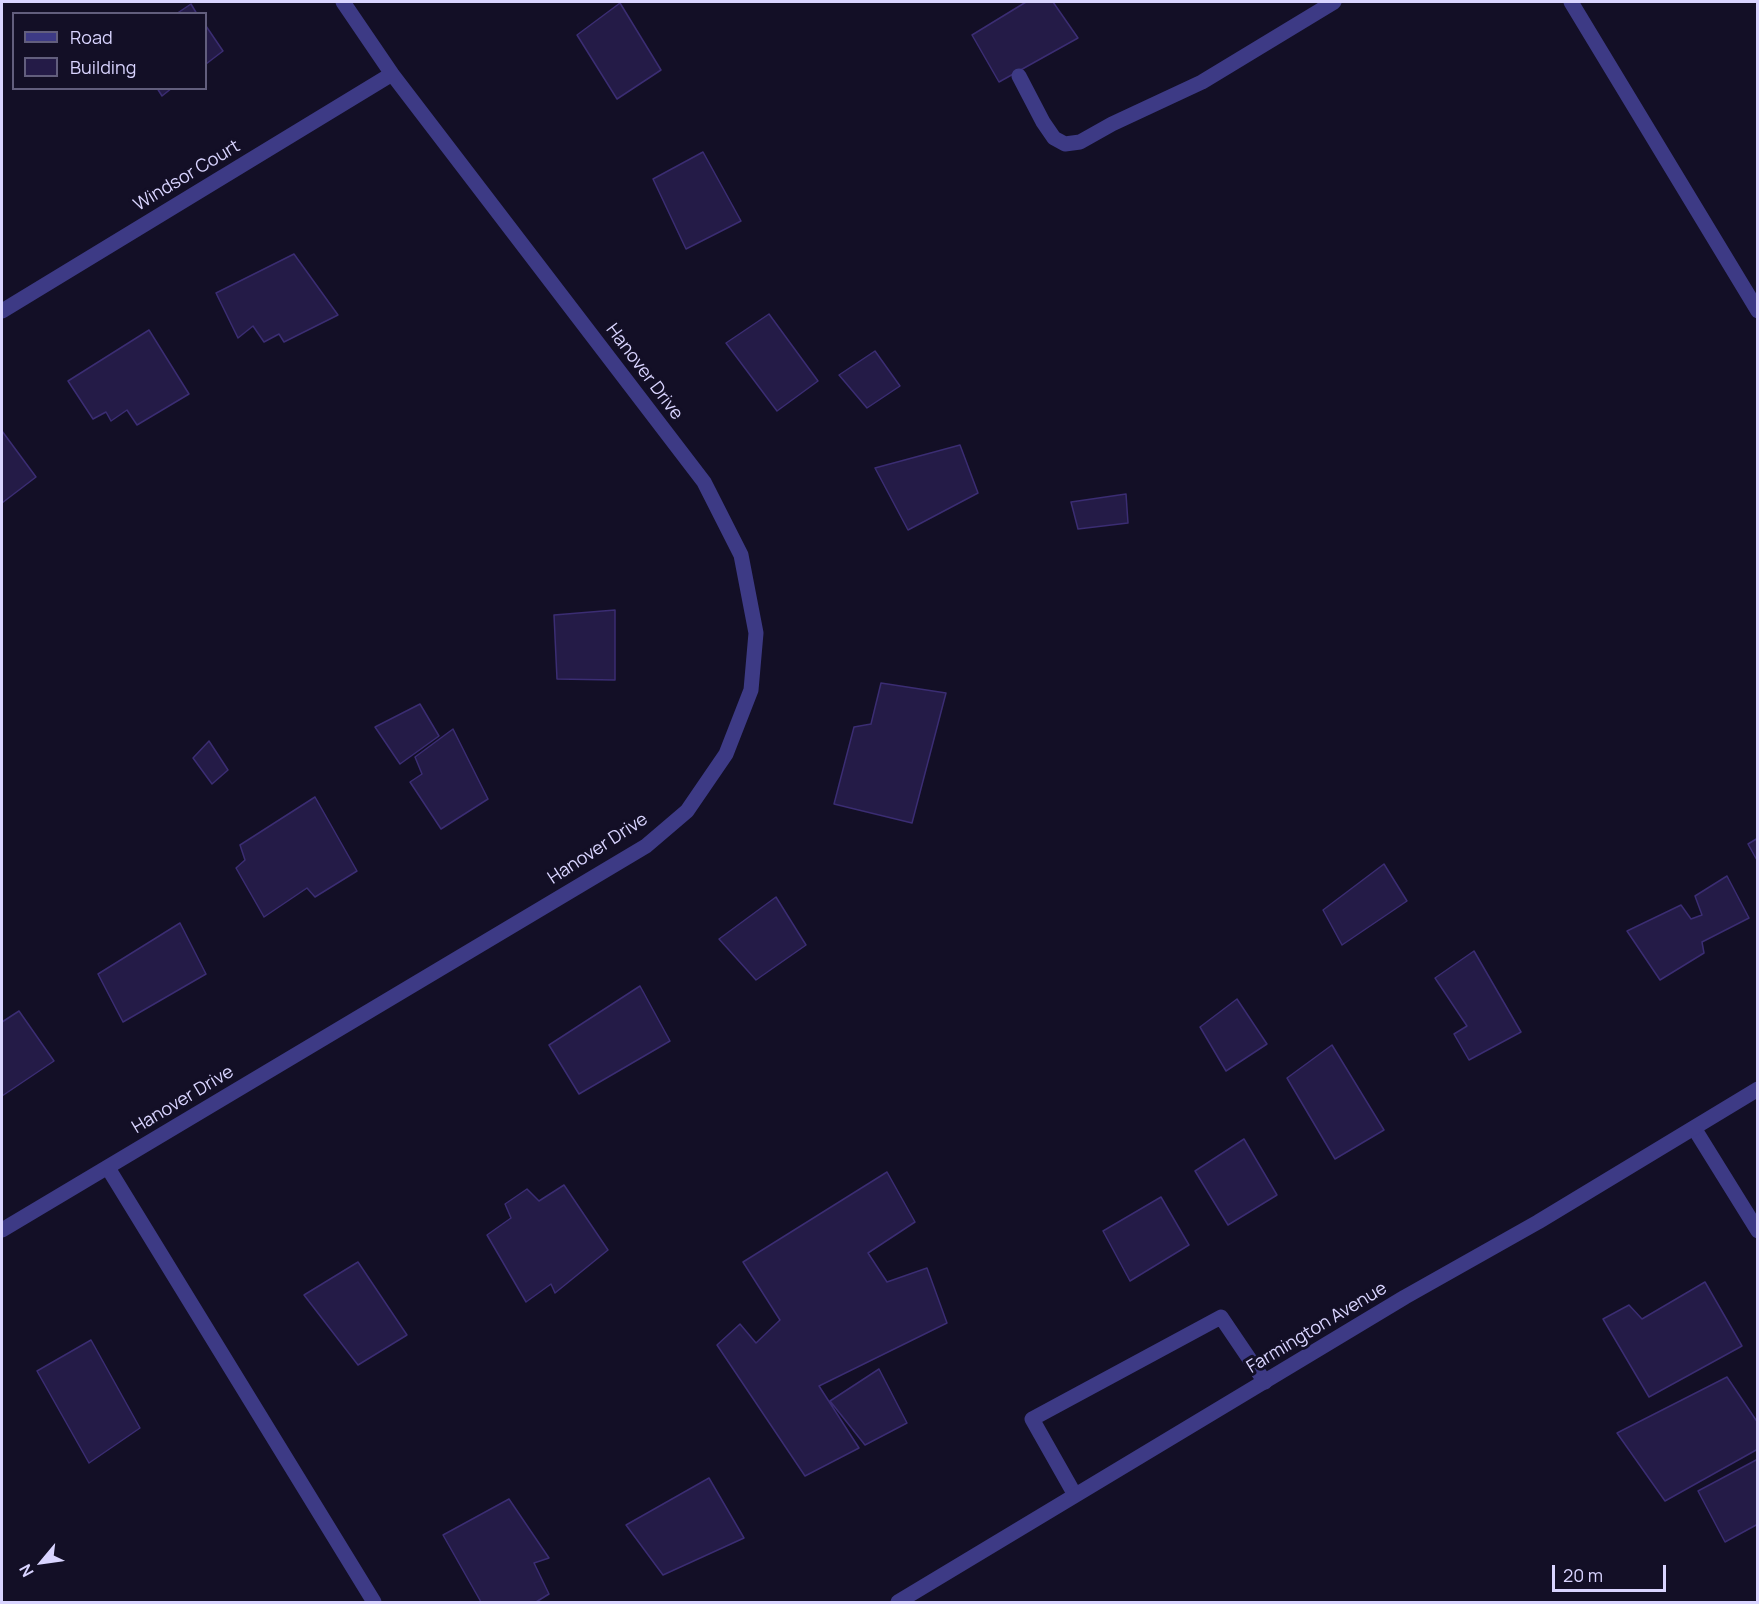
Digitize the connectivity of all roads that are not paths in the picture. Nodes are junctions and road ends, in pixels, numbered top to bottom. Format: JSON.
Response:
{"nodes":[{"id":1,"x":343,"y":2,"type":"edge"},
{"id":2,"x":1334,"y":2,"type":"edge"},
{"id":3,"x":1571,"y":2,"type":"edge"},
{"id":4,"x":392,"y":74,"type":"junction"},
{"id":5,"x":1019,"y":76,"type":"dead end"},
{"id":6,"x":1758,"y":310,"type":"edge"},
{"id":7,"x":2,"y":311,"type":"edge"},
{"id":8,"x":1758,"y":1089,"type":"edge"},
{"id":9,"x":1694,"y":1128,"type":"junction"},
{"id":10,"x":108,"y":1168,"type":"junction"},
{"id":11,"x":2,"y":1230,"type":"edge"},
{"id":12,"x":1758,"y":1232,"type":"edge"},
{"id":13,"x":1265,"y":1382,"type":"junction"},
{"id":14,"x":1075,"y":1495,"type":"junction"},
{"id":15,"x":374,"y":1602,"type":"edge"},
{"id":16,"x":898,"y":1602,"type":"edge"}],
"edges":[{"from":1,"to":4,"type":"street","name":"Hanover Drive"},
{"from":2,"to":5,"type":"street"},
{"from":3,"to":6,"type":"street"},
{"from":4,"to":7,"type":"street","name":"Windsor Court"},
{"from":4,"to":10,"type":"street","name":"Hanover Drive"},
{"from":8,"to":9,"type":"street","name":"Farmington Avenue"},
{"from":9,"to":12,"type":"street"},
{"from":9,"to":13,"type":"street","name":"Farmington Avenue"},
{"from":10,"to":11,"type":"street","name":"Hanover Drive"},
{"from":10,"to":15,"type":"street"},
{"from":13,"to":14,"type":"street","name":"Farmington Avenue"},
{"from":13,"to":14,"type":"street"},
{"from":14,"to":16,"type":"street","name":"Farmington Avenue"}]}
